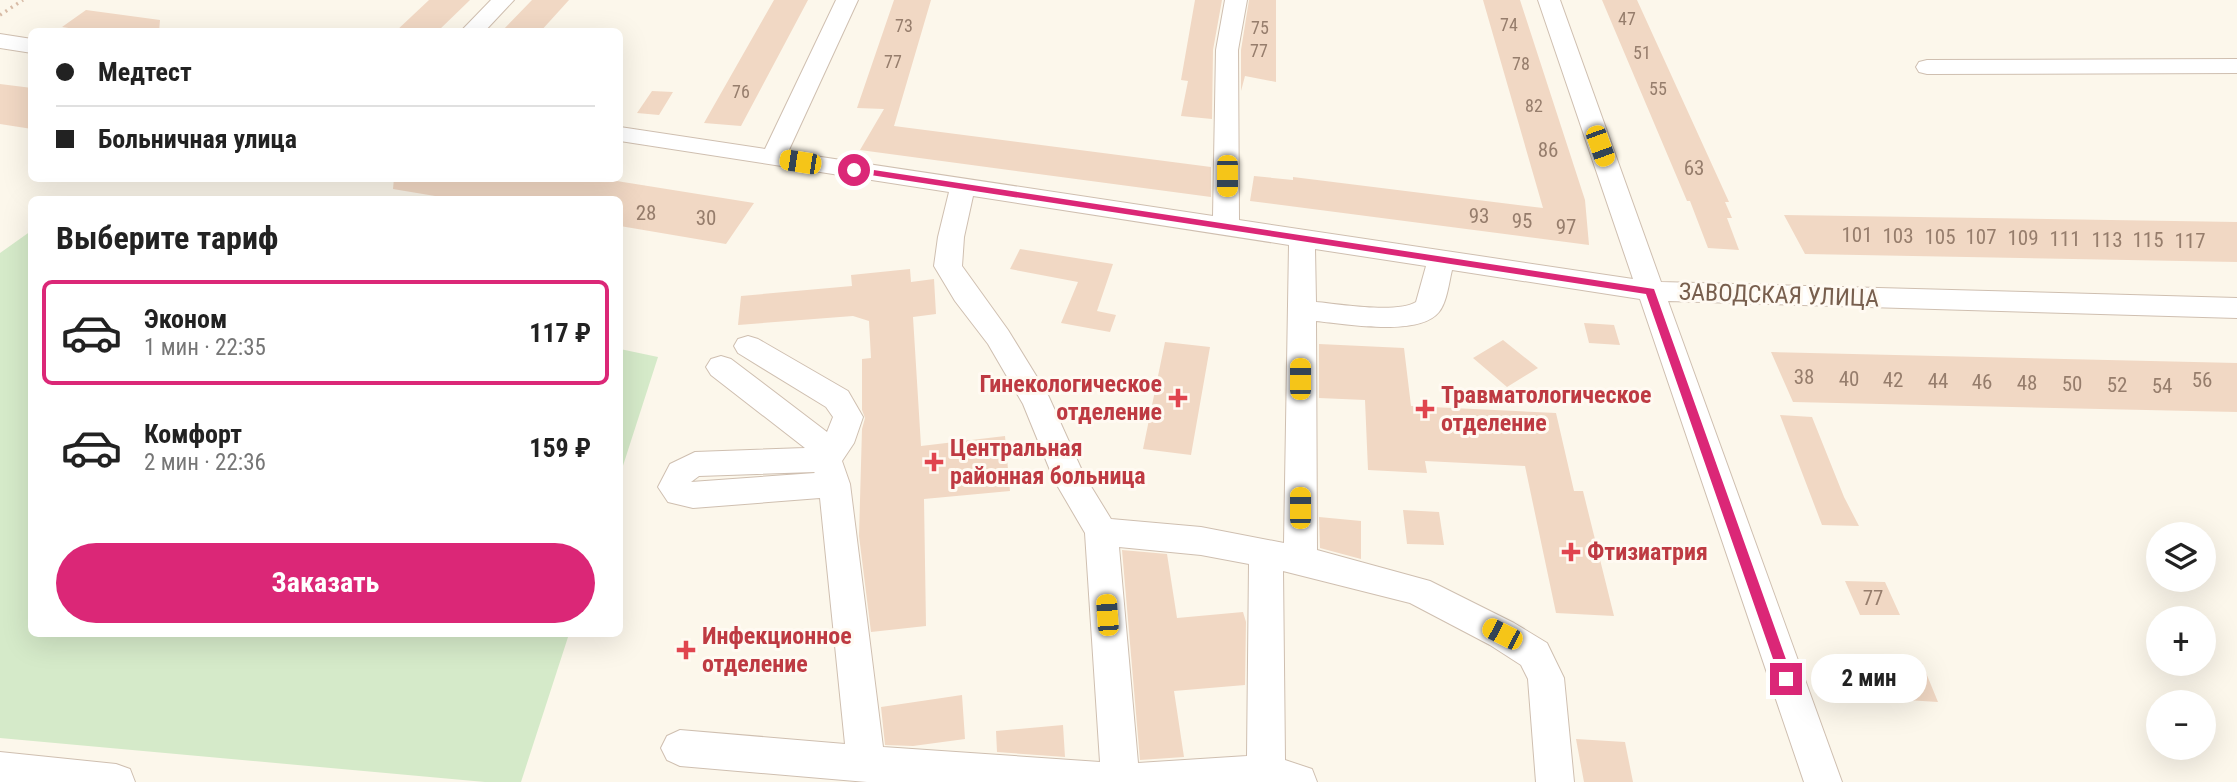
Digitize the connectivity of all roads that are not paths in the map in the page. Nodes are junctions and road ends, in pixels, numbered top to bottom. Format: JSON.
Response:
{"nodes":[{"id":1,"x":503,"y":0,"type":"edge"},
{"id":2,"x":847,"y":0,"type":"edge"},
{"id":3,"x":1236,"y":0,"type":"edge"},
{"id":4,"x":1549,"y":0,"type":"edge"},
{"id":5,"x":475,"y":28,"type":"edge"},
{"id":6,"x":0,"y":41,"type":"edge"},
{"id":7,"x":28,"y":45,"type":"edge"},
{"id":8,"x":2237,"y":66,"type":"edge"},
{"id":9,"x":1927,"y":67,"type":"dead end"},
{"id":10,"x":623,"y":134,"type":"edge"},
{"id":11,"x":773,"y":158,"type":"junction"},
{"id":12,"x":963,"y":187,"type":"junction"},
{"id":13,"x":1226,"y":226,"type":"junction"},
{"id":14,"x":1302,"y":238,"type":"junction"},
{"id":15,"x":1442,"y":259,"type":"junction"},
{"id":16,"x":1650,"y":291,"type":"junction"},
{"id":17,"x":2237,"y":308,"type":"edge"},
{"id":18,"x":1300,"y":310,"type":"junction"},
{"id":19,"x":748,"y":345,"type":"dead end"},
{"id":20,"x":721,"y":367,"type":"dead end"},
{"id":21,"x":830,"y":471,"type":"junction"},
{"id":22,"x":1101,"y":531,"type":"junction"},
{"id":23,"x":1283,"y":557,"type":"junction"},
{"id":24,"x":680,"y":748,"type":"dead end"},
{"id":25,"x":866,"y":764,"type":"junction"},
{"id":26,"x":0,"y":769,"type":"edge"},
{"id":27,"x":1282,"y":777,"type":"edge"},
{"id":28,"x":116,"y":782,"type":"edge"},
{"id":29,"x":1121,"y":782,"type":"edge"},
{"id":30,"x":1555,"y":782,"type":"edge"},
{"id":31,"x":1823,"y":782,"type":"edge"}],
"edges":[{"from":1,"to":5,"type":"street"},
{"from":2,"to":11,"type":"street"},
{"from":3,"to":13,"type":"street"},
{"from":4,"to":16,"type":"street"},
{"from":6,"to":7,"type":"street"},
{"from":8,"to":9,"type":"street"},
{"from":10,"to":11,"type":"street","name":"ЗАВОДСКАЯ УЛИЦА"},
{"from":11,"to":12,"type":"street","name":"ЗАВОДСКАЯ УЛИЦА"},
{"from":12,"to":13,"type":"street","name":"ЗАВОДСКАЯ УЛИЦА"},
{"from":12,"to":22,"type":"street"},
{"from":13,"to":14,"type":"street","name":"ЗАВОДСКАЯ УЛИЦА"},
{"from":14,"to":15,"type":"street","name":"ЗАВОДСКАЯ УЛИЦА"},
{"from":14,"to":18,"type":"street"},
{"from":15,"to":16,"type":"street","name":"ЗАВОДСКАЯ УЛИЦА"},
{"from":15,"to":18,"type":"street"},
{"from":16,"to":17,"type":"street","name":"ЗАВОДСКАЯ УЛИЦА"},
{"from":16,"to":31,"type":"street"},
{"from":18,"to":23,"type":"street"},
{"from":19,"to":21,"type":"street"},
{"from":20,"to":21,"type":"street"},
{"from":21,"to":25,"type":"street"},
{"from":22,"to":23,"type":"street"},
{"from":22,"to":29,"type":"street"},
{"from":23,"to":27,"type":"street"},
{"from":23,"to":30,"type":"street"},
{"from":24,"to":25,"type":"street"},
{"from":25,"to":29,"type":"street"},
{"from":26,"to":28,"type":"street"},
{"from":27,"to":29,"type":"street"}]}
